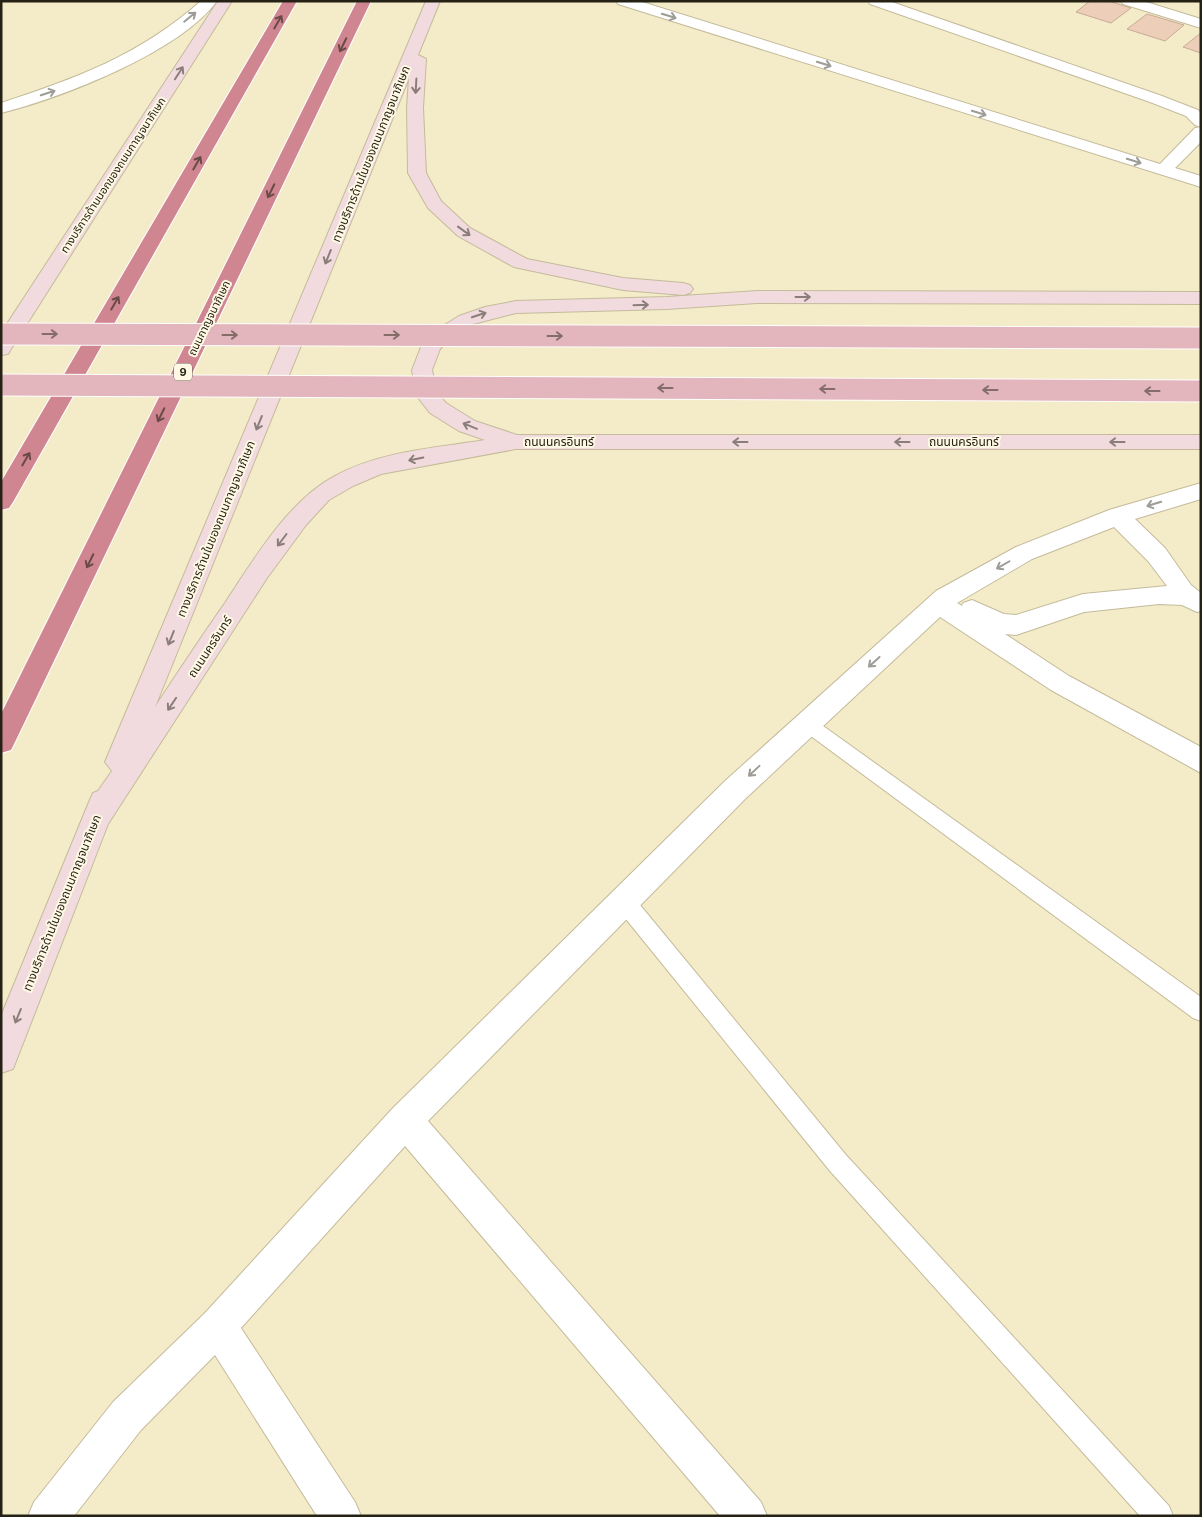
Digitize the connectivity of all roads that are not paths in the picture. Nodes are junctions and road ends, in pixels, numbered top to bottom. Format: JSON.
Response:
{"nodes":[{"id":1,"x":210,"y":1,"type":"edge"},
{"id":2,"x":225,"y":1,"type":"edge"},
{"id":3,"x":290,"y":1,"type":"edge"},
{"id":4,"x":364,"y":1,"type":"edge"},
{"id":5,"x":433,"y":1,"type":"edge"},
{"id":6,"x":622,"y":1,"type":"edge"},
{"id":7,"x":875,"y":1,"type":"edge"},
{"id":8,"x":1128,"y":1,"type":"edge"},
{"id":9,"x":1201,"y":24,"type":"edge"},
{"id":10,"x":419,"y":38,"type":"junction"},
{"id":11,"x":1,"y":108,"type":"edge"},
{"id":12,"x":1201,"y":122,"type":"edge"},
{"id":13,"x":1201,"y":132,"type":"edge"},
{"id":14,"x":1163,"y":170,"type":"junction"},
{"id":15,"x":1201,"y":182,"type":"edge"},
{"id":16,"x":756,"y":296,"type":"junction"},
{"id":17,"x":1201,"y":298,"type":"edge"},
{"id":18,"x":1,"y":334,"type":"edge"},
{"id":19,"x":1201,"y":338,"type":"edge"},
{"id":20,"x":1,"y":349,"type":"edge"},
{"id":21,"x":1,"y":385,"type":"edge"},
{"id":22,"x":1201,"y":391,"type":"edge"},
{"id":23,"x":516,"y":442,"type":"junction"},
{"id":24,"x":1201,"y":442,"type":"edge"},
{"id":25,"x":1201,"y":491,"type":"edge"},
{"id":26,"x":1,"y":502,"type":"edge"},
{"id":27,"x":1117,"y":516,"type":"junction"},
{"id":28,"x":1193,"y":600,"type":"edge"},
{"id":29,"x":942,"y":601,"type":"junction"},
{"id":30,"x":806,"y":723,"type":"junction"},
{"id":31,"x":1,"y":742,"type":"edge"},
{"id":32,"x":1201,"y":761,"type":"edge"},
{"id":33,"x":96,"y":819,"type":"junction"},
{"id":34,"x":624,"y":900,"type":"junction"},
{"id":35,"x":1201,"y":1010,"type":"edge"},
{"id":36,"x":1,"y":1057,"type":"edge"},
{"id":37,"x":405,"y":1120,"type":"junction"},
{"id":38,"x":218,"y":1326,"type":"junction"},
{"id":39,"x":48,"y":1516,"type":"edge"},
{"id":40,"x":341,"y":1516,"type":"edge"},
{"id":41,"x":747,"y":1516,"type":"edge"},
{"id":42,"x":1159,"y":1516,"type":"edge"}],
"edges":[{"from":11,"to":1,"type":"street","one_way":true},
{"from":20,"to":2,"type":"main road","name":"ทางบริการด้านนอกของถนนกาญจนาภิเษก","one_way":true},
{"from":26,"to":3,"type":"highway","one_way":true},
{"from":4,"to":31,"type":"highway","name":"ถนนกาญจนาภิเษก","number":"9","one_way":true},
{"from":5,"to":10,"type":"main road","name":"ทางบริการด้านในของถนนกาญจนาภิเษก"},
{"from":6,"to":14,"type":"street","one_way":true},
{"from":7,"to":12,"type":"street"},
{"from":8,"to":9,"type":"street"},
{"from":10,"to":16,"type":"main road","one_way":true},
{"from":10,"to":33,"type":"main road","name":"ทางบริการด้านในของถนนกาญจนาภิเษก","one_way":true},
{"from":13,"to":14,"type":"street"},
{"from":14,"to":15,"type":"street"},
{"from":16,"to":17,"type":"main road","one_way":true},
{"from":23,"to":16,"type":"main road","one_way":true},
{"from":18,"to":19,"type":"main road","one_way":true,"bridge":true},
{"from":22,"to":21,"type":"main road","one_way":true,"bridge":true},
{"from":24,"to":23,"type":"main road","name":"ถนนนครอินทร์","one_way":true},
{"from":23,"to":33,"type":"main road","name":"ถนนนครอินทร์","one_way":true},
{"from":25,"to":27,"type":"street","one_way":true},
{"from":27,"to":28,"type":"street"},
{"from":27,"to":29,"type":"street","one_way":true},
{"from":28,"to":29,"type":"street"},
{"from":29,"to":30,"type":"street","one_way":true},
{"from":29,"to":32,"type":"street"},
{"from":30,"to":34,"type":"street","one_way":true},
{"from":30,"to":35,"type":"lane"},
{"from":33,"to":36,"type":"main road","name":"ทางบริการด้านในของถนนกาญจนาภิเษก","one_way":true},
{"from":34,"to":37,"type":"street"},
{"from":34,"to":42,"type":"lane"},
{"from":37,"to":38,"type":"street"},
{"from":37,"to":41,"type":"street"},
{"from":38,"to":39,"type":"street"},
{"from":38,"to":40,"type":"street"}]}
